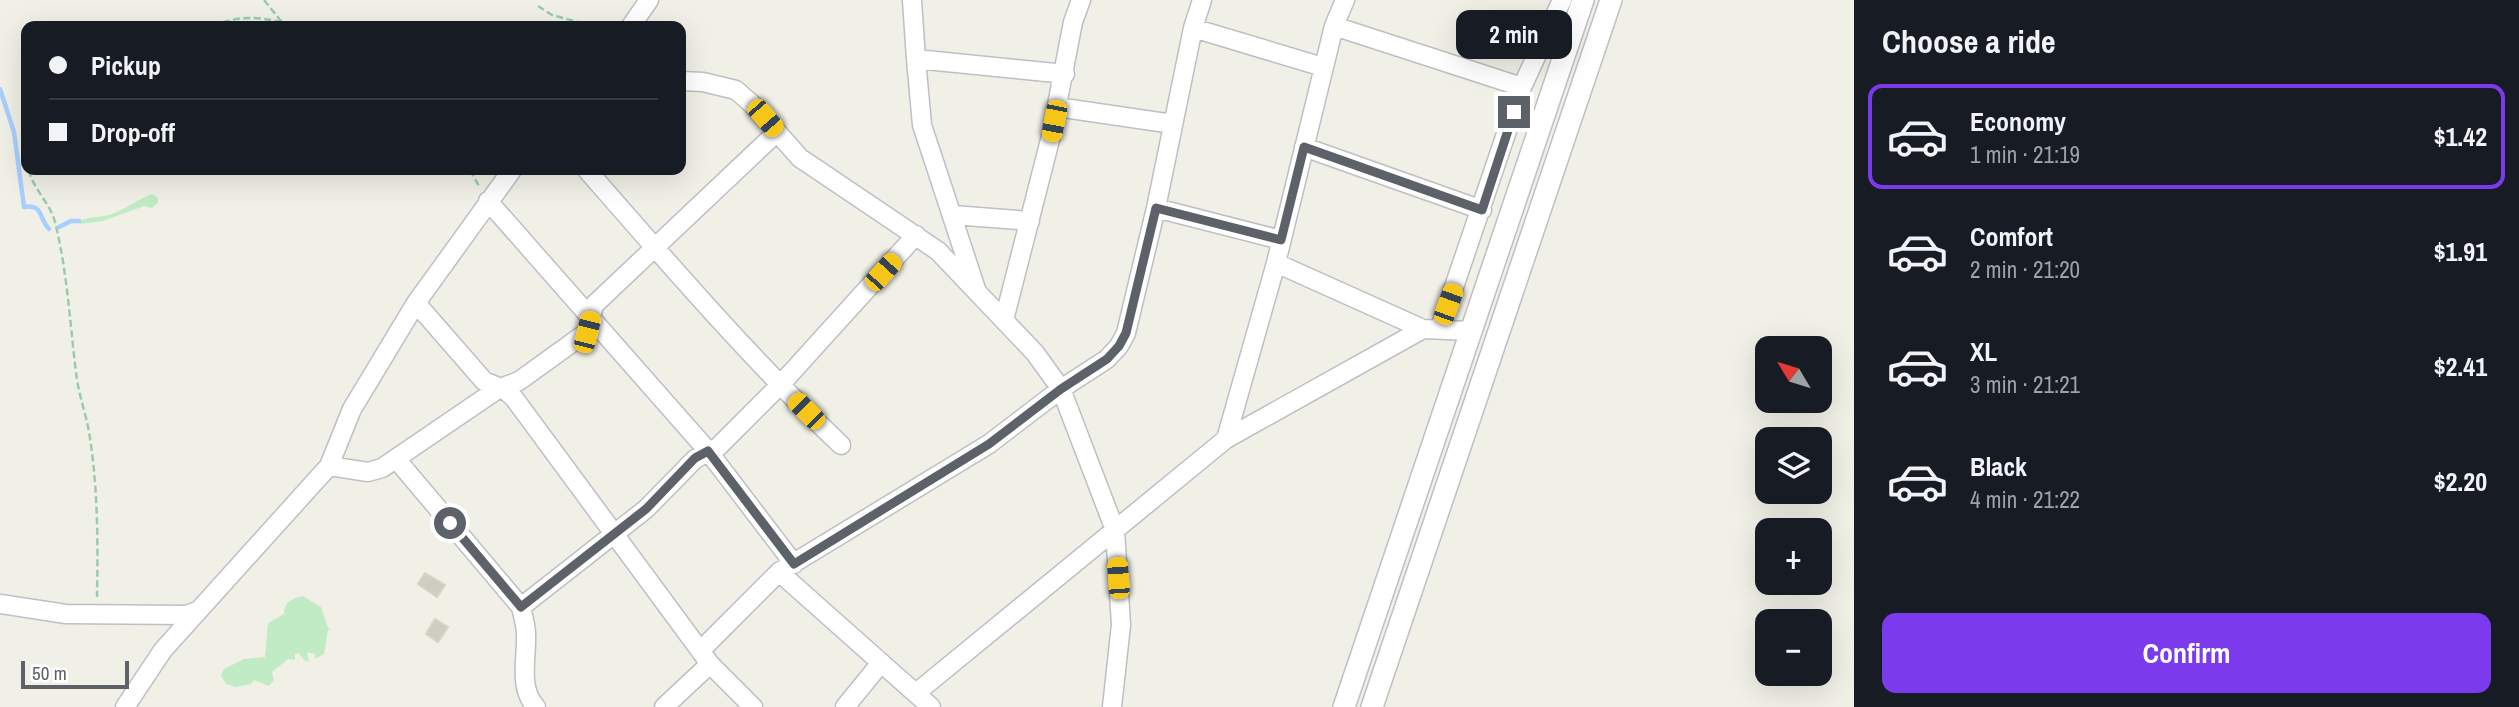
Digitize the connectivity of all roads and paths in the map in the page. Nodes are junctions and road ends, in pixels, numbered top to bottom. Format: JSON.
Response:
{"nodes":[{"id":1,"x":264,"y":0,"type":"edge"},
{"id":2,"x":649,"y":0,"type":"edge"},
{"id":3,"x":912,"y":0,"type":"edge"},
{"id":4,"x":1081,"y":0,"type":"edge"},
{"id":5,"x":1202,"y":0,"type":"edge"},
{"id":6,"x":1345,"y":0,"type":"edge"},
{"id":7,"x":1562,"y":0,"type":"edge"},
{"id":8,"x":1583,"y":0,"type":"edge"},
{"id":9,"x":1611,"y":0,"type":"edge"},
{"id":10,"x":538,"y":6,"type":"dead end"},
{"id":11,"x":232,"y":21,"type":"edge"},
{"id":12,"x":276,"y":21,"type":"edge"},
{"id":13,"x":279,"y":21,"type":"edge"},
{"id":14,"x":574,"y":21,"type":"edge"},
{"id":15,"x":634,"y":21,"type":"edge"},
{"id":16,"x":1334,"y":26,"type":"junction"},
{"id":17,"x":1193,"y":28,"type":"junction"},
{"id":18,"x":916,"y":60,"type":"junction"},
{"id":19,"x":1324,"y":67,"type":"junction"},
{"id":20,"x":1065,"y":74,"type":"junction"},
{"id":21,"x":686,"y":81,"type":"edge"},
{"id":22,"x":1522,"y":87,"type":"junction"},
{"id":23,"x":1057,"y":107,"type":"junction"},
{"id":24,"x":1172,"y":124,"type":"junction"},
{"id":25,"x":777,"y":132,"type":"junction"},
{"id":26,"x":1304,"y":147,"type":"junction"},
{"id":27,"x":30,"y":175,"type":"edge"},
{"id":28,"x":473,"y":175,"type":"edge"},
{"id":29,"x":508,"y":175,"type":"edge"},
{"id":30,"x":591,"y":175,"type":"edge"},
{"id":31,"x":488,"y":201,"type":"junction"},
{"id":32,"x":1156,"y":208,"type":"junction"},
{"id":33,"x":1482,"y":210,"type":"junction"},
{"id":34,"x":953,"y":215,"type":"junction"},
{"id":35,"x":1030,"y":221,"type":"junction"},
{"id":36,"x":916,"y":235,"type":"junction"},
{"id":37,"x":1281,"y":240,"type":"junction"},
{"id":38,"x":653,"y":246,"type":"junction"},
{"id":39,"x":1276,"y":264,"type":"junction"},
{"id":40,"x":977,"y":292,"type":"junction"},
{"id":41,"x":416,"y":303,"type":"junction"},
{"id":42,"x":591,"y":317,"type":"junction"},
{"id":43,"x":1004,"y":320,"type":"junction"},
{"id":44,"x":1432,"y":328,"type":"junction"},
{"id":45,"x":1471,"y":331,"type":"junction"},
{"id":46,"x":781,"y":384,"type":"junction"},
{"id":47,"x":498,"y":389,"type":"junction"},
{"id":48,"x":1061,"y":389,"type":"junction"},
{"id":49,"x":1226,"y":439,"type":"junction"},
{"id":50,"x":841,"y":445,"type":"dead end"},
{"id":51,"x":708,"y":451,"type":"junction"},
{"id":52,"x":397,"y":460,"type":"junction"},
{"id":53,"x":329,"y":466,"type":"junction"},
{"id":54,"x":1404,"y":528,"type":"junction"},
{"id":55,"x":1115,"y":530,"type":"junction"},
{"id":56,"x":616,"y":533,"type":"junction"},
{"id":57,"x":1428,"y":537,"type":"junction"},
{"id":58,"x":787,"y":568,"type":"junction"},
{"id":59,"x":0,"y":604,"type":"edge"},
{"id":60,"x":521,"y":607,"type":"junction"},
{"id":61,"x":197,"y":611,"type":"junction"},
{"id":62,"x":97,"y":615,"type":"junction"},
{"id":63,"x":706,"y":657,"type":"junction"},
{"id":64,"x":880,"y":664,"type":"junction"},
{"id":65,"x":916,"y":693,"type":"junction"},
{"id":66,"x":125,"y":707,"type":"edge"},
{"id":67,"x":537,"y":707,"type":"edge"},
{"id":68,"x":664,"y":707,"type":"edge"},
{"id":69,"x":753,"y":707,"type":"edge"},
{"id":70,"x":845,"y":707,"type":"edge"},
{"id":71,"x":931,"y":707,"type":"edge"},
{"id":72,"x":1111,"y":707,"type":"edge"},
{"id":73,"x":1345,"y":707,"type":"edge"},
{"id":74,"x":1372,"y":707,"type":"edge"}],
"edges":[{"from":1,"to":13,"type":"path"},
{"from":2,"to":15,"type":"street"},
{"from":3,"to":18,"type":"street"},
{"from":4,"to":20,"type":"street"},
{"from":5,"to":17,"type":"street"},
{"from":6,"to":16,"type":"street"},
{"from":7,"to":22,"type":"street"},
{"from":8,"to":45,"type":"street"},
{"from":9,"to":57,"type":"street"},
{"from":10,"to":14,"type":"path"},
{"from":11,"to":12,"type":"path"},
{"from":16,"to":19,"type":"street"},
{"from":16,"to":22,"type":"street"},
{"from":17,"to":19,"type":"street"},
{"from":17,"to":24,"type":"street"},
{"from":18,"to":20,"type":"street"},
{"from":18,"to":34,"type":"street"},
{"from":19,"to":26,"type":"street"},
{"from":20,"to":23,"type":"street"},
{"from":21,"to":25,"type":"street"},
{"from":22,"to":33,"type":"street"},
{"from":23,"to":24,"type":"street"},
{"from":23,"to":35,"type":"street"},
{"from":24,"to":32,"type":"street"},
{"from":25,"to":36,"type":"street"},
{"from":25,"to":38,"type":"street"},
{"from":26,"to":33,"type":"street"},
{"from":26,"to":37,"type":"street"},
{"from":27,"to":62,"type":"path"},
{"from":28,"to":31,"type":"path"},
{"from":29,"to":31,"type":"street"},
{"from":30,"to":38,"type":"street"},
{"from":31,"to":41,"type":"street"},
{"from":31,"to":42,"type":"street"},
{"from":32,"to":37,"type":"street"},
{"from":32,"to":48,"type":"street"},
{"from":33,"to":44,"type":"street"},
{"from":34,"to":35,"type":"street"},
{"from":34,"to":40,"type":"street"},
{"from":35,"to":43,"type":"street"},
{"from":36,"to":40,"type":"street"},
{"from":36,"to":46,"type":"street"},
{"from":37,"to":39,"type":"street"},
{"from":38,"to":42,"type":"street"},
{"from":38,"to":46,"type":"street"},
{"from":39,"to":44,"type":"street"},
{"from":39,"to":49,"type":"street"},
{"from":40,"to":43,"type":"street"},
{"from":41,"to":47,"type":"street"},
{"from":41,"to":53,"type":"street"},
{"from":42,"to":47,"type":"street"},
{"from":42,"to":51,"type":"street"},
{"from":43,"to":48,"type":"street"},
{"from":44,"to":45,"type":"street"},
{"from":44,"to":49,"type":"street"},
{"from":45,"to":54,"type":"street"},
{"from":46,"to":50,"type":"street"},
{"from":46,"to":51,"type":"street"},
{"from":47,"to":52,"type":"street"},
{"from":47,"to":56,"type":"street"},
{"from":48,"to":55,"type":"street"},
{"from":48,"to":58,"type":"street"},
{"from":49,"to":55,"type":"street"},
{"from":51,"to":56,"type":"street"},
{"from":51,"to":58,"type":"street"},
{"from":52,"to":53,"type":"street"},
{"from":52,"to":60,"type":"street"},
{"from":53,"to":61,"type":"street"},
{"from":54,"to":57,"type":"street"},
{"from":54,"to":73,"type":"street"},
{"from":55,"to":65,"type":"street"},
{"from":55,"to":72,"type":"street"},
{"from":56,"to":60,"type":"street"},
{"from":56,"to":63,"type":"street"},
{"from":57,"to":74,"type":"street"},
{"from":58,"to":63,"type":"street"},
{"from":58,"to":64,"type":"street"},
{"from":59,"to":62,"type":"street"},
{"from":60,"to":67,"type":"street"},
{"from":61,"to":62,"type":"street"},
{"from":61,"to":66,"type":"street"},
{"from":63,"to":68,"type":"street"},
{"from":63,"to":69,"type":"street"},
{"from":64,"to":65,"type":"street"},
{"from":64,"to":70,"type":"street"},
{"from":65,"to":71,"type":"street"}]}
